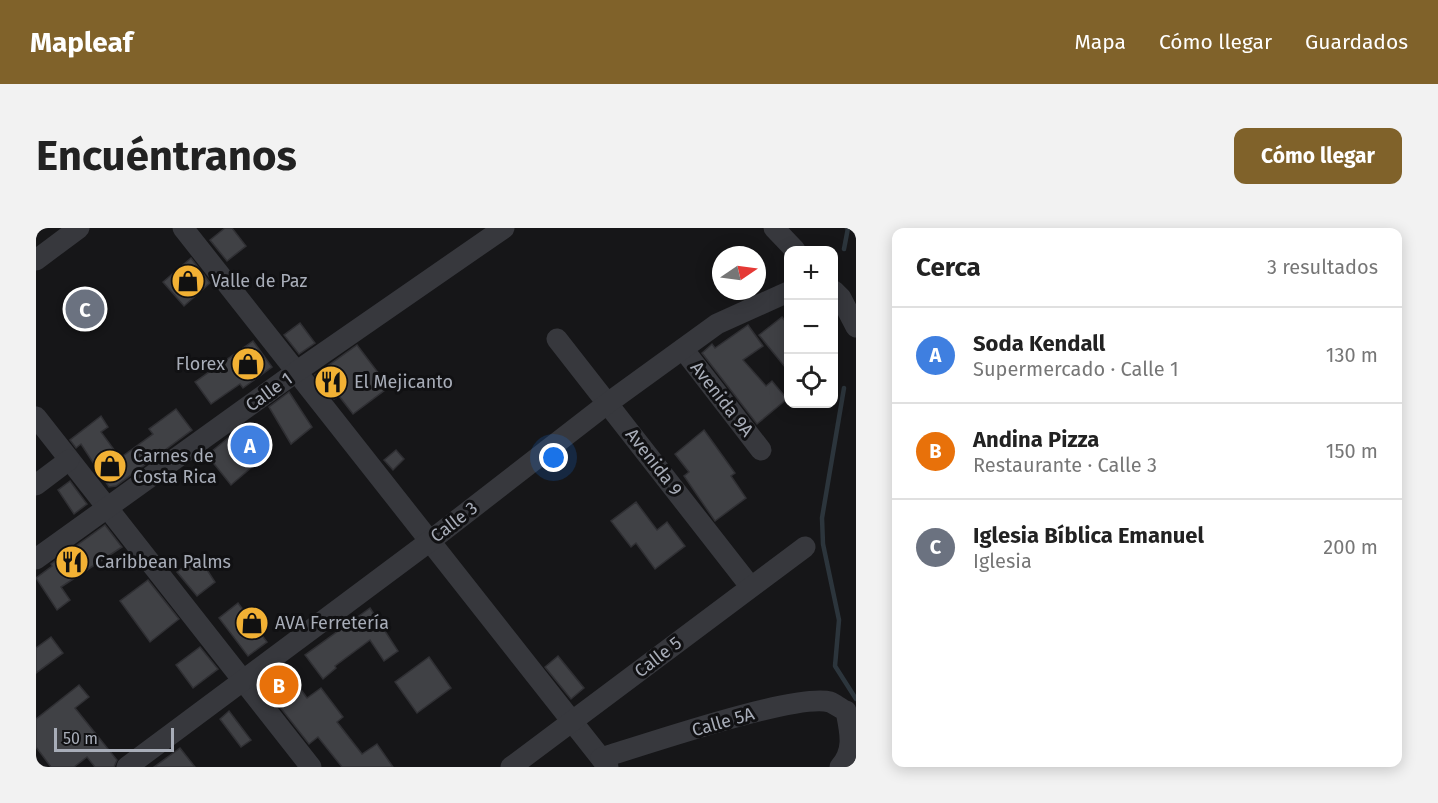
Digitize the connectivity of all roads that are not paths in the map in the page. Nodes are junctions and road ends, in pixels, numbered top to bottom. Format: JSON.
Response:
{"nodes":[{"id":1,"x":79,"y":228,"type":"edge"},
{"id":2,"x":183,"y":228,"type":"edge"},
{"id":3,"x":504,"y":228,"type":"edge"},
{"id":4,"x":774,"y":228,"type":"edge"},
{"id":5,"x":480,"y":235,"type":"edge"},
{"id":6,"x":791,"y":246,"type":"edge"},
{"id":7,"x":36,"y":260,"type":"edge"},
{"id":8,"x":784,"y":294,"type":"edge"},
{"id":9,"x":844,"y":298,"type":"edge"},
{"id":10,"x":856,"y":327,"type":"edge"},
{"id":11,"x":557,"y":339,"type":"dead end"},
{"id":12,"x":683,"y":349,"type":"junction"},
{"id":13,"x":296,"y":372,"type":"junction"},
{"id":14,"x":608,"y":403,"type":"junction"},
{"id":15,"x":36,"y":417,"type":"edge"},
{"id":16,"x":761,"y":450,"type":"dead end"},
{"id":17,"x":69,"y":460,"type":"junction"},
{"id":18,"x":36,"y":485,"type":"edge"},
{"id":19,"x":107,"y":508,"type":"junction"},
{"id":20,"x":430,"y":541,"type":"junction"},
{"id":21,"x":806,"y":547,"type":"dead end"},
{"id":22,"x":36,"y":559,"type":"edge"},
{"id":23,"x":750,"y":586,"type":"junction"},
{"id":24,"x":242,"y":679,"type":"junction"},
{"id":25,"x":572,"y":724,"type":"junction"},
{"id":26,"x":604,"y":762,"type":"edge"},
{"id":27,"x":127,"y":767,"type":"edge"},
{"id":28,"x":311,"y":767,"type":"edge"},
{"id":29,"x":511,"y":767,"type":"edge"},
{"id":30,"x":840,"y":767,"type":"edge"}],
"edges":[{"from":1,"to":7,"type":"street"},
{"from":2,"to":13,"type":"street"},
{"from":3,"to":5,"type":"street","name":"Calle 1"},
{"from":4,"to":6,"type":"street"},
{"from":5,"to":13,"type":"street","name":"Calle 1"},
{"from":8,"to":12,"type":"street","name":"Calle 3"},
{"from":9,"to":10,"type":"street"},
{"from":11,"to":14,"type":"street","name":"Avenida 9"},
{"from":12,"to":14,"type":"street","name":"Calle 3"},
{"from":12,"to":16,"type":"street","name":"Avenida 9A"},
{"from":13,"to":19,"type":"street","name":"Calle 1"},
{"from":13,"to":20,"type":"street"},
{"from":14,"to":20,"type":"street","name":"Calle 3"},
{"from":14,"to":23,"type":"street","name":"Avenida 9"},
{"from":15,"to":17,"type":"street"},
{"from":17,"to":18,"type":"street"},
{"from":17,"to":19,"type":"street"},
{"from":19,"to":22,"type":"street","name":"Calle 1"},
{"from":19,"to":24,"type":"street"},
{"from":20,"to":24,"type":"street","name":"Calle 3"},
{"from":20,"to":25,"type":"street"},
{"from":21,"to":23,"type":"street","name":"Calle 5"},
{"from":23,"to":25,"type":"street","name":"Calle 5"},
{"from":24,"to":27,"type":"street","name":"Calle 3"},
{"from":24,"to":28,"type":"street"},
{"from":25,"to":26,"type":"street"},
{"from":25,"to":29,"type":"street","name":"Calle 5"},
{"from":26,"to":30,"type":"street","name":"Calle 5A"}]}
